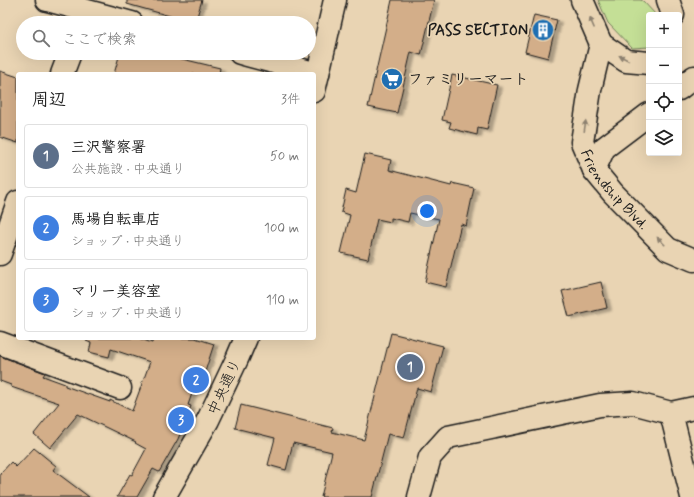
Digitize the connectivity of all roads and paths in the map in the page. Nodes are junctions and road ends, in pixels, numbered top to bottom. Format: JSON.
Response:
{"nodes":[{"id":1,"x":47,"y":0,"type":"edge"},
{"id":2,"x":335,"y":0,"type":"edge"},
{"id":3,"x":582,"y":0,"type":"edge"},
{"id":4,"x":668,"y":0,"type":"edge"},
{"id":5,"x":84,"y":11,"type":"edge"},
{"id":6,"x":672,"y":12,"type":"edge"},
{"id":7,"x":104,"y":16,"type":"edge"},
{"id":8,"x":601,"y":44,"type":"junction"},
{"id":9,"x":67,"y":60,"type":"edge"},
{"id":10,"x":258,"y":60,"type":"edge"},
{"id":11,"x":646,"y":63,"type":"edge"},
{"id":12,"x":63,"y":72,"type":"edge"},
{"id":13,"x":288,"y":72,"type":"edge"},
{"id":14,"x":694,"y":77,"type":"edge"},
{"id":15,"x":316,"y":83,"type":"edge"},
{"id":16,"x":682,"y":87,"type":"edge"},
{"id":17,"x":646,"y":116,"type":"edge"},
{"id":18,"x":594,"y":170,"type":"junction"},
{"id":19,"x":16,"y":210,"type":"edge"},
{"id":20,"x":5,"y":252,"type":"edge"},
{"id":21,"x":694,"y":260,"type":"edge"},
{"id":22,"x":245,"y":340,"type":"edge"},
{"id":23,"x":0,"y":342,"type":"edge"},
{"id":24,"x":120,"y":388,"type":"dead end"},
{"id":25,"x":694,"y":408,"type":"edge"},
{"id":26,"x":671,"y":413,"type":"junction"},
{"id":27,"x":164,"y":497,"type":"edge"},
{"id":28,"x":419,"y":497,"type":"edge"},
{"id":29,"x":692,"y":497,"type":"edge"}],
"edges":[{"from":1,"to":5,"type":"street"},
{"from":2,"to":15,"type":"street"},
{"from":8,"to":3,"type":"street","one_way":true},
{"from":4,"to":6,"type":"street"},
{"from":5,"to":7,"type":"street"},
{"from":11,"to":8,"type":"street","one_way":true},
{"from":18,"to":8,"type":"street","name":"Friendship Blvd.","one_way":true},
{"from":9,"to":12,"type":"street"},
{"from":10,"to":13,"type":"street"},
{"from":14,"to":16,"type":"street"},
{"from":17,"to":18,"type":"street"},
{"from":21,"to":18,"type":"street","name":"Friendship Blvd.","one_way":true},
{"from":19,"to":20,"type":"street"},
{"from":22,"to":27,"type":"street","name":"中央通り"},
{"from":23,"to":24,"type":"street"},
{"from":25,"to":26,"type":"street"},
{"from":26,"to":28,"type":"street"},
{"from":26,"to":29,"type":"street"}]}
